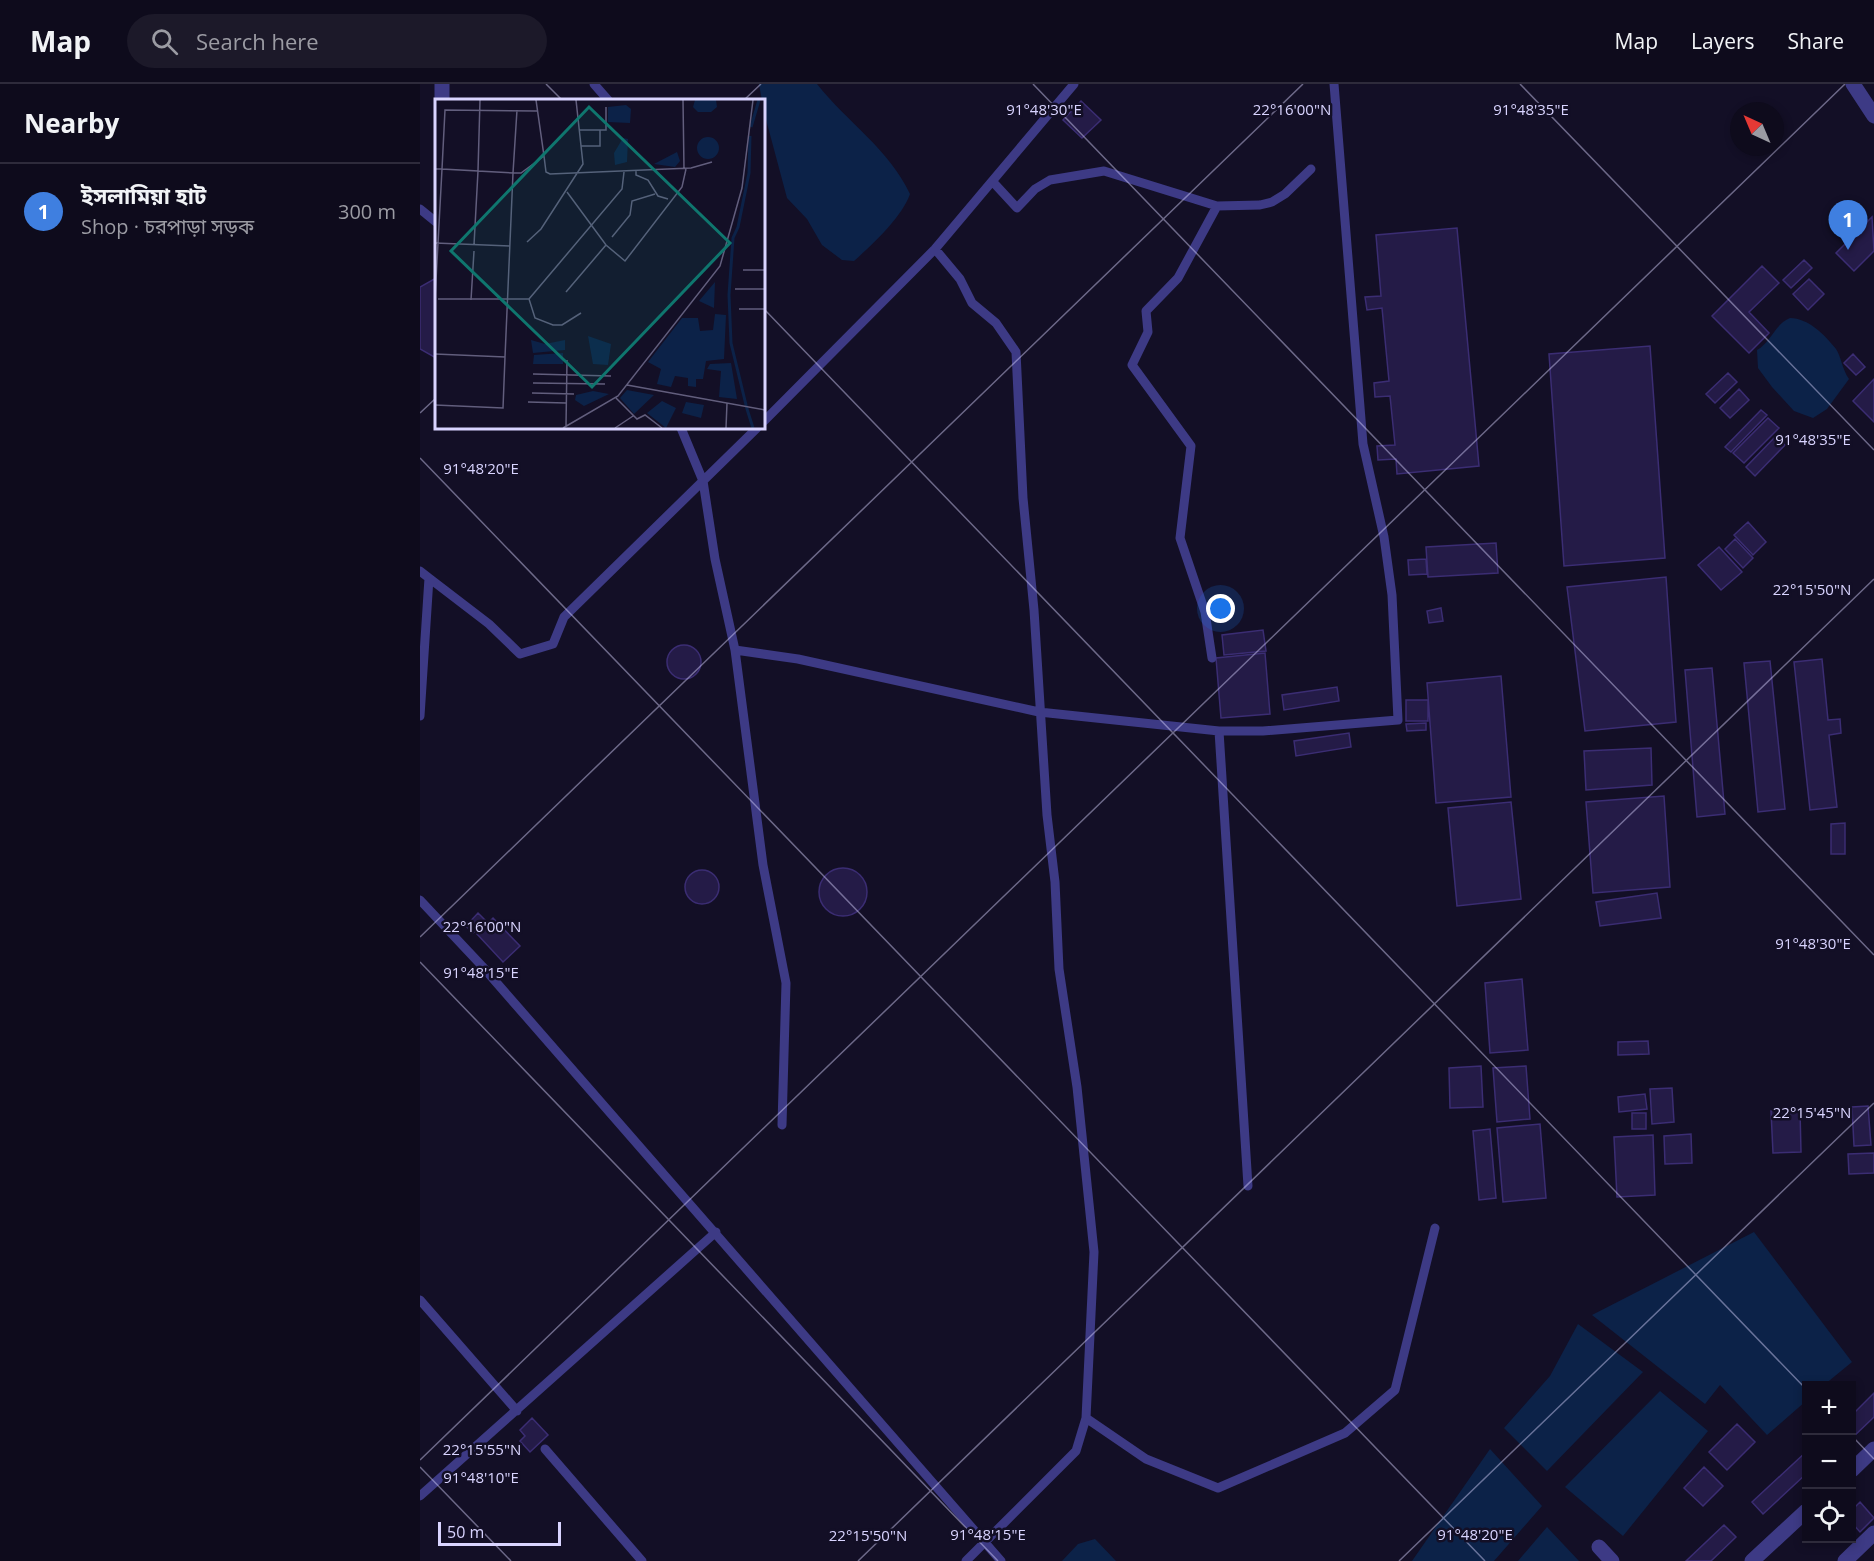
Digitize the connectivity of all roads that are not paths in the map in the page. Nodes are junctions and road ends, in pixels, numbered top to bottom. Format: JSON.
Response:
{"nodes":[{"id":1,"x":594,"y":84,"type":"edge"},
{"id":2,"x":1074,"y":84,"type":"edge"},
{"id":3,"x":1334,"y":84,"type":"edge"},
{"id":4,"x":1853,"y":84,"type":"edge"},
{"id":5,"x":607,"y":99,"type":"edge"},
{"id":6,"x":1874,"y":116,"type":"edge"},
{"id":7,"x":1311,"y":169,"type":"dead end"},
{"id":8,"x":993,"y":182,"type":"junction"},
{"id":9,"x":1217,"y":206,"type":"junction"},
{"id":10,"x":420,"y":209,"type":"edge"},
{"id":11,"x":435,"y":221,"type":"edge"},
{"id":12,"x":935,"y":249,"type":"junction"},
{"id":13,"x":765,"y":420,"type":"edge"},
{"id":14,"x":681,"y":429,"type":"edge"},
{"id":15,"x":756,"y":429,"type":"edge"},
{"id":16,"x":703,"y":481,"type":"junction"},
{"id":17,"x":420,"y":571,"type":"edge"},
{"id":18,"x":429,"y":578,"type":"junction"},
{"id":19,"x":735,"y":650,"type":"junction"},
{"id":20,"x":1212,"y":658,"type":"dead end"},
{"id":21,"x":1039,"y":712,"type":"junction"},
{"id":22,"x":420,"y":716,"type":"edge"},
{"id":23,"x":1219,"y":731,"type":"junction"},
{"id":24,"x":420,"y":900,"type":"edge"},
{"id":25,"x":782,"y":1125,"type":"dead end"},
{"id":26,"x":1248,"y":1186,"type":"dead end"},
{"id":27,"x":1435,"y":1228,"type":"dead end"},
{"id":28,"x":716,"y":1232,"type":"junction"},
{"id":29,"x":420,"y":1300,"type":"edge"},
{"id":30,"x":517,"y":1411,"type":"junction"},
{"id":31,"x":1086,"y":1418,"type":"junction"},
{"id":32,"x":545,"y":1449,"type":"dead end"},
{"id":33,"x":1874,"y":1449,"type":"edge"},
{"id":34,"x":1856,"y":1465,"type":"edge"},
{"id":35,"x":420,"y":1496,"type":"edge"},
{"id":36,"x":1802,"y":1515,"type":"edge"},
{"id":37,"x":1874,"y":1533,"type":"edge"},
{"id":38,"x":986,"y":1544,"type":"junction"},
{"id":39,"x":1599,"y":1547,"type":"dead end"},
{"id":40,"x":642,"y":1561,"type":"edge"},
{"id":41,"x":966,"y":1561,"type":"edge"},
{"id":42,"x":1001,"y":1561,"type":"edge"},
{"id":43,"x":1612,"y":1561,"type":"edge"},
{"id":44,"x":1752,"y":1561,"type":"edge"},
{"id":45,"x":1845,"y":1561,"type":"edge"}],
"edges":[{"from":1,"to":5,"type":"lane"},
{"from":2,"to":8,"type":"lane"},
{"from":3,"to":23,"type":"lane"},
{"from":4,"to":6,"type":"street"},
{"from":7,"to":9,"type":"lane"},
{"from":8,"to":9,"type":"lane"},
{"from":8,"to":12,"type":"lane"},
{"from":9,"to":20,"type":"lane"},
{"from":10,"to":11,"type":"lane"},
{"from":12,"to":13,"type":"lane"},
{"from":12,"to":21,"type":"lane"},
{"from":14,"to":16,"type":"lane"},
{"from":15,"to":16,"type":"lane"},
{"from":16,"to":18,"type":"lane"},
{"from":16,"to":19,"type":"lane"},
{"from":17,"to":18,"type":"lane"},
{"from":18,"to":22,"type":"lane"},
{"from":19,"to":21,"type":"lane"},
{"from":19,"to":25,"type":"lane"},
{"from":21,"to":23,"type":"lane"},
{"from":21,"to":31,"type":"lane"},
{"from":23,"to":26,"type":"lane"},
{"from":24,"to":28,"type":"lane"},
{"from":27,"to":31,"type":"lane"},
{"from":28,"to":30,"type":"lane"},
{"from":28,"to":38,"type":"lane"},
{"from":29,"to":30,"type":"lane"},
{"from":30,"to":35,"type":"lane"},
{"from":31,"to":38,"type":"lane"},
{"from":32,"to":40,"type":"lane"},
{"from":33,"to":34,"type":"street"},
{"from":36,"to":44,"type":"street"},
{"from":37,"to":45,"type":"street"},
{"from":38,"to":41,"type":"lane"},
{"from":38,"to":42,"type":"lane"},
{"from":39,"to":43,"type":"street"}]}
